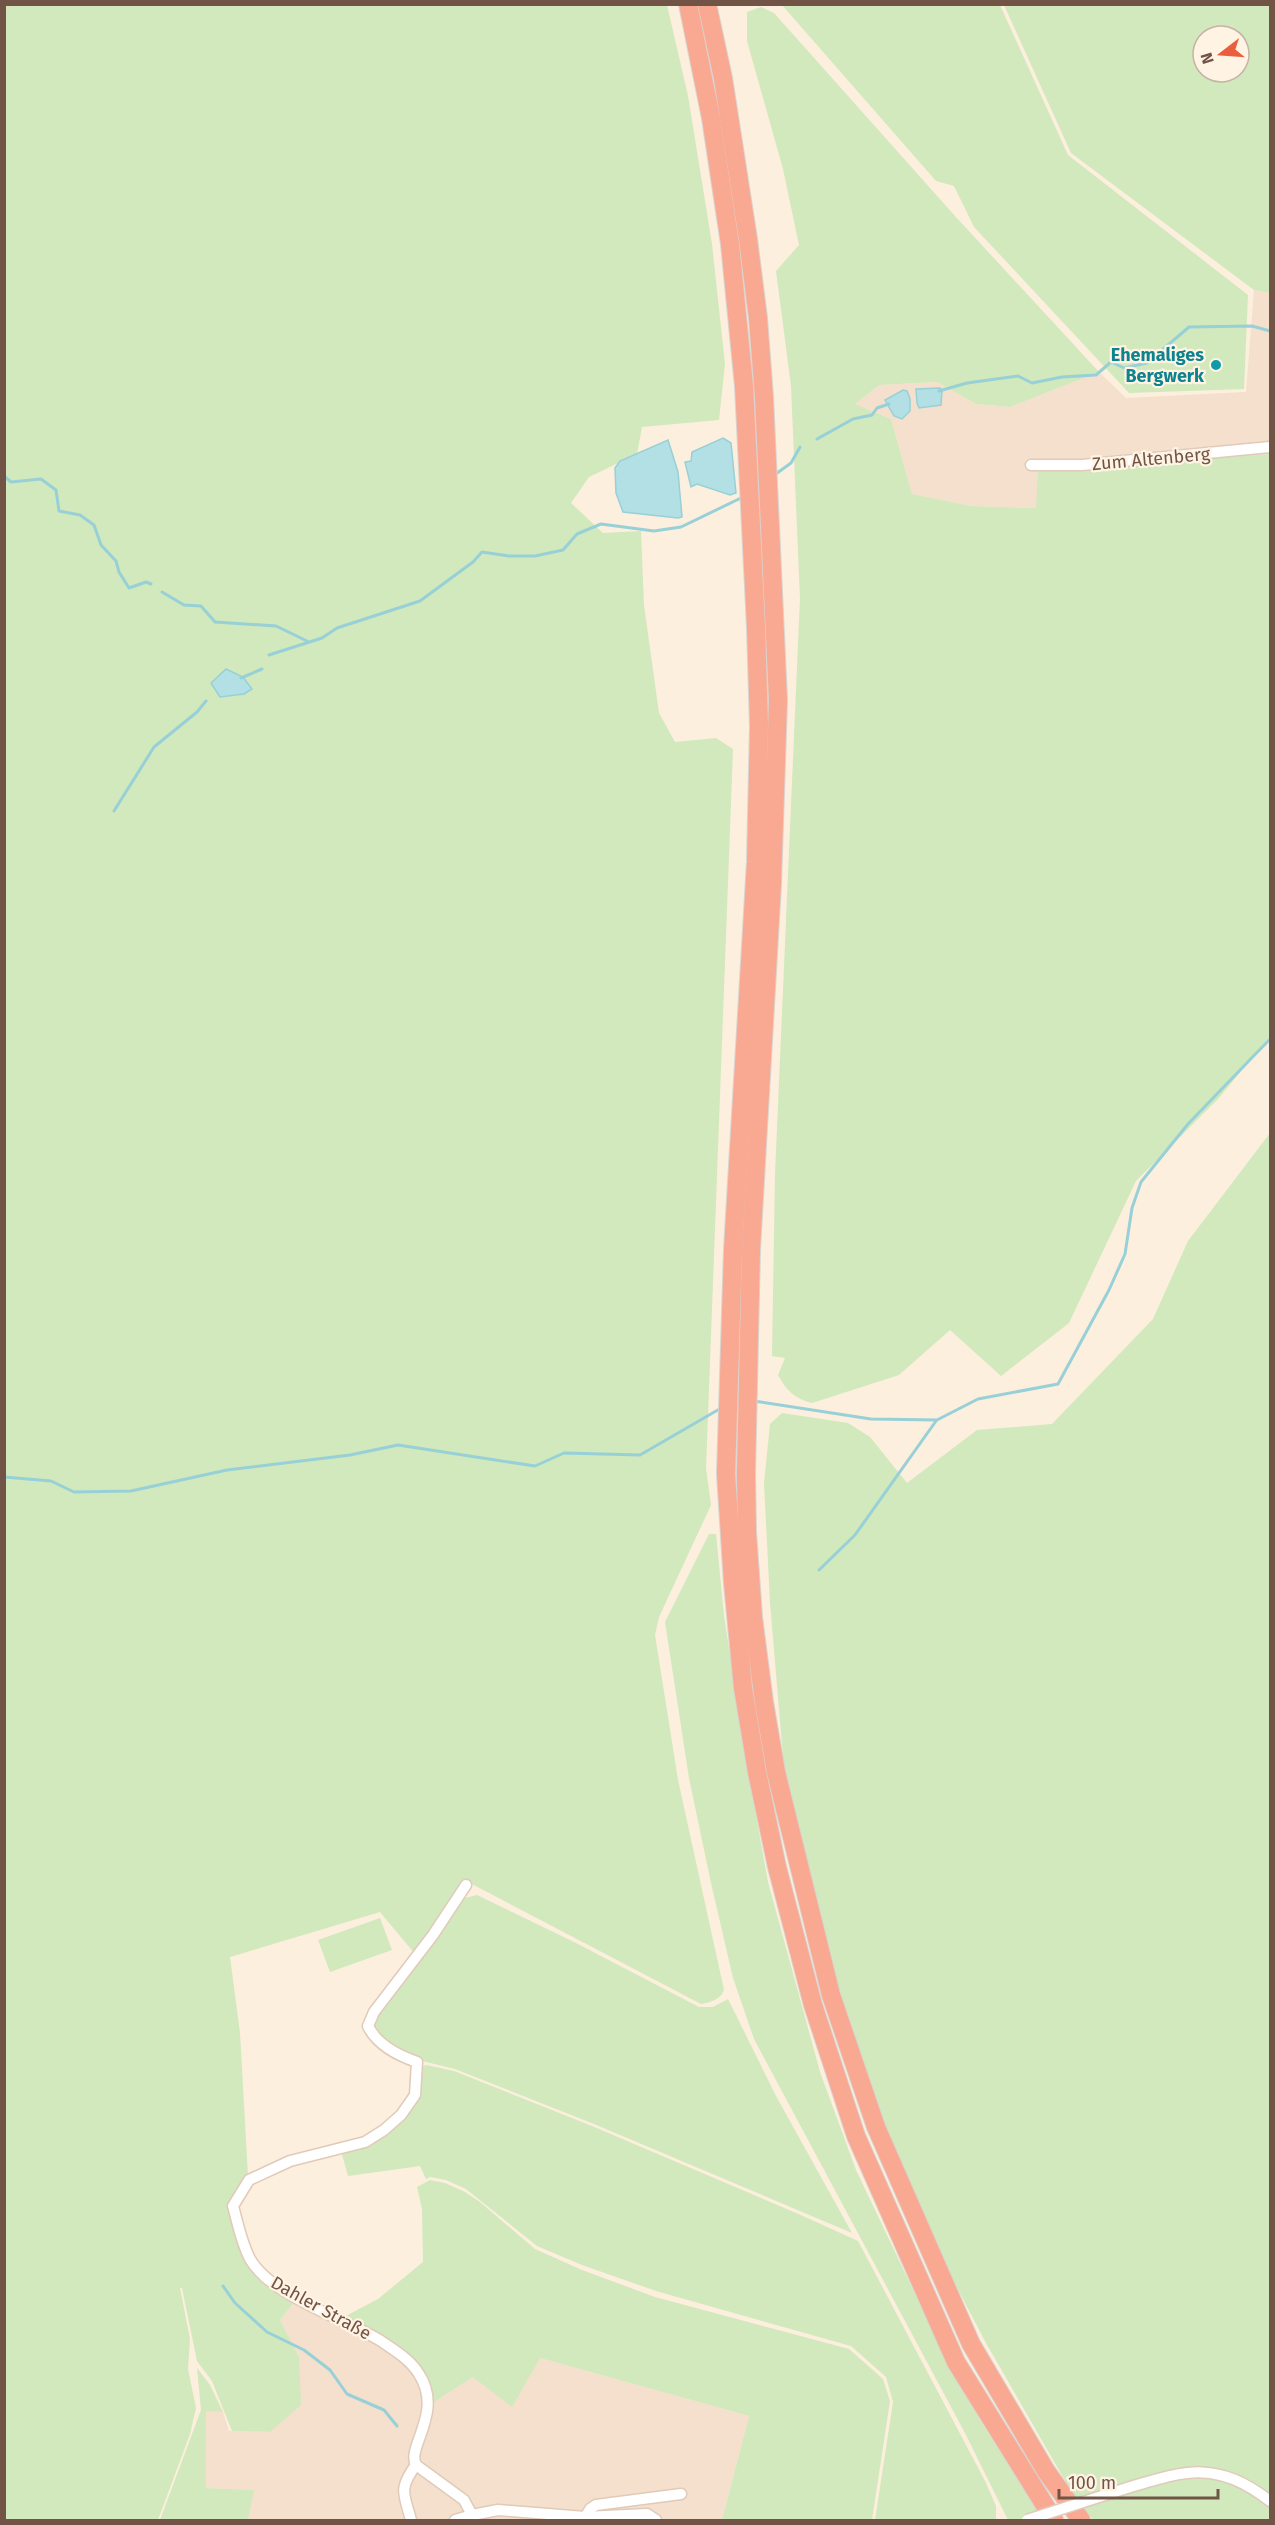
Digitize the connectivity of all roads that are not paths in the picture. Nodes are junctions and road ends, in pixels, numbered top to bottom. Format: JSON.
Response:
{"nodes":[{"id":1,"x":688,"y":4,"type":"edge"},
{"id":2,"x":707,"y":4,"type":"edge"},
{"id":3,"x":1270,"y":447,"type":"edge"},
{"id":4,"x":1031,"y":465,"type":"dead end"},
{"id":5,"x":742,"y":1250,"type":"junction"},
{"id":6,"x":466,"y":1885,"type":"dead end"},
{"id":7,"x":416,"y":2466,"type":"junction"},
{"id":8,"x":681,"y":2494,"type":"dead end"},
{"id":9,"x":1270,"y":2501,"type":"edge"},
{"id":10,"x":472,"y":2515,"type":"junction"},
{"id":11,"x":584,"y":2519,"type":"edge"},
{"id":12,"x":411,"y":2520,"type":"edge"},
{"id":13,"x":455,"y":2520,"type":"edge"},
{"id":14,"x":656,"y":2520,"type":"edge"},
{"id":15,"x":1027,"y":2520,"type":"edge"},
{"id":16,"x":1054,"y":2520,"type":"edge"},
{"id":17,"x":1081,"y":2520,"type":"edge"}],
"edges":[{"from":1,"to":5,"type":"highway"},
{"from":2,"to":5,"type":"highway"},
{"from":3,"to":4,"type":"street","name":"Zum Altenberg"},
{"from":5,"to":16,"type":"highway"},
{"from":5,"to":17,"type":"highway"},
{"from":6,"to":7,"type":"street","name":"Dahler Straße"},
{"from":7,"to":10,"type":"street"},
{"from":7,"to":12,"type":"street","name":"Dahler Straße"},
{"from":8,"to":11,"type":"street"},
{"from":9,"to":15,"type":"street","bridge":true},
{"from":10,"to":11,"type":"street"},
{"from":10,"to":13,"type":"street"},
{"from":11,"to":14,"type":"street"}]}
